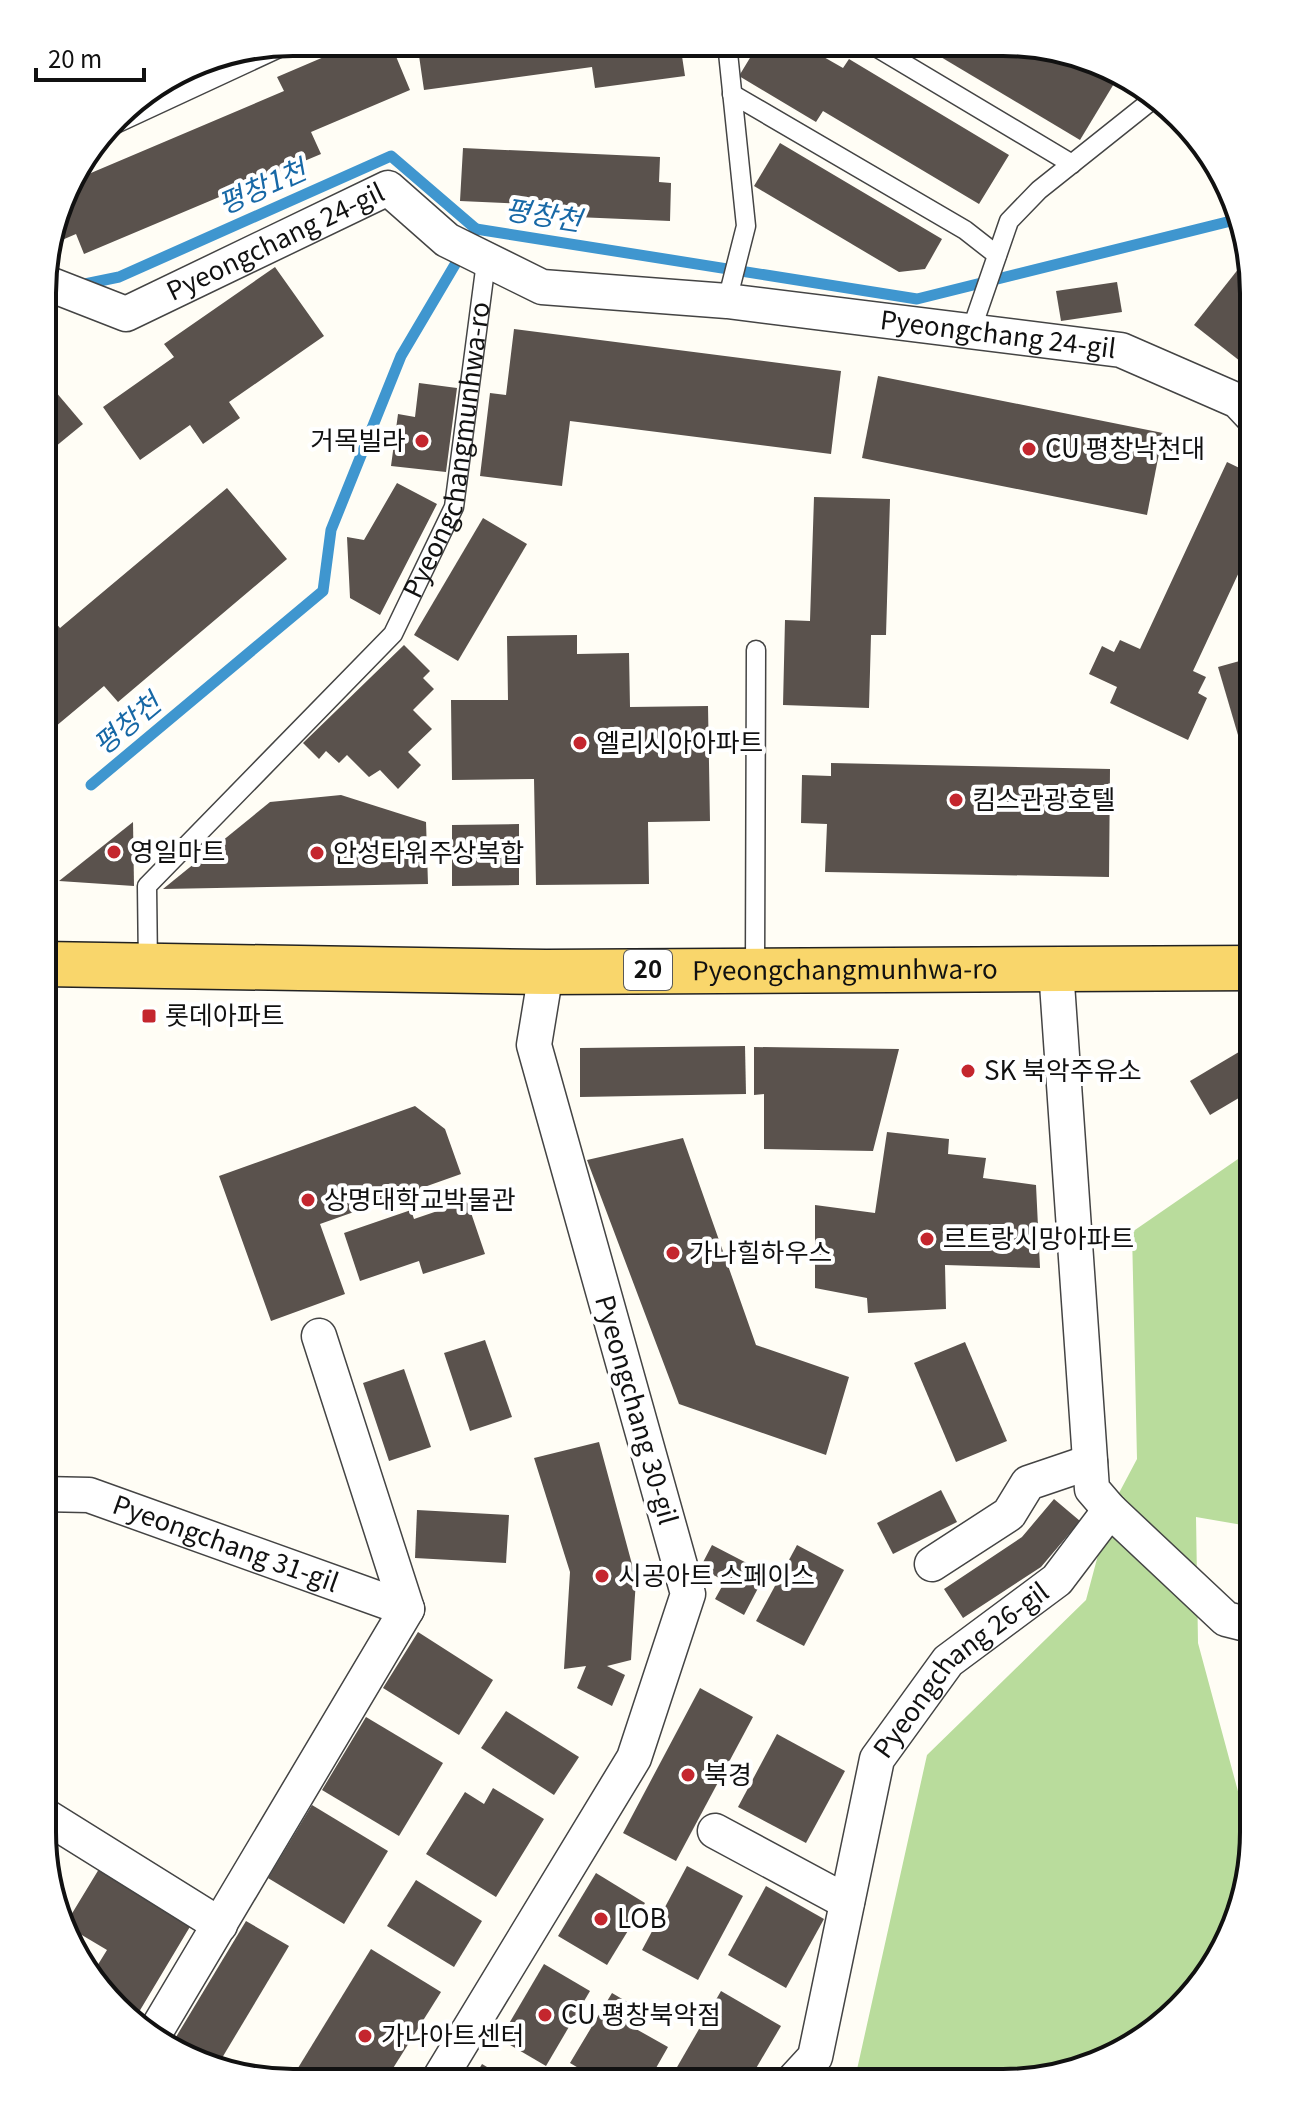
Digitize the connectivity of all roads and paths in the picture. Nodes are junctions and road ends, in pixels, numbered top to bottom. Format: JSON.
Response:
{"nodes":[{"id":1,"x":728,"y":56,"type":"edge"},
{"id":2,"x":891,"y":56,"type":"edge"},
{"id":3,"x":253,"y":60,"type":"edge"},
{"id":4,"x":732,"y":94,"type":"junction"},
{"id":5,"x":1146,"y":105,"type":"edge"},
{"id":6,"x":140,"y":112,"type":"edge"},
{"id":7,"x":1072,"y":164,"type":"junction"},
{"id":8,"x":997,"y":255,"type":"junction"},
{"id":9,"x":486,"y":262,"type":"junction"},
{"id":10,"x":56,"y":287,"type":"edge"},
{"id":11,"x":727,"y":301,"type":"junction"},
{"id":12,"x":971,"y":331,"type":"junction"},
{"id":13,"x":1240,"y":403,"type":"edge"},
{"id":14,"x":756,"y":650,"type":"dead end"},
{"id":15,"x":56,"y":964,"type":"edge"},
{"id":16,"x":148,"y":967,"type":"junction"},
{"id":17,"x":1240,"y":968,"type":"edge"},
{"id":18,"x":755,"y":969,"type":"junction"},
{"id":19,"x":1056,"y":969,"type":"junction"},
{"id":20,"x":546,"y":972,"type":"junction"},
{"id":21,"x":319,"y":1336,"type":"dead end"},
{"id":22,"x":1090,"y":1462,"type":"junction"},
{"id":23,"x":56,"y":1494,"type":"edge"},
{"id":24,"x":1110,"y":1510,"type":"junction"},
{"id":25,"x":932,"y":1564,"type":"dead end"},
{"id":26,"x":407,"y":1609,"type":"junction"},
{"id":27,"x":1239,"y":1622,"type":"edge"},
{"id":28,"x":56,"y":1823,"type":"edge"},
{"id":29,"x":715,"y":1831,"type":"dead end"},
{"id":30,"x":847,"y":1902,"type":"junction"},
{"id":31,"x":220,"y":1925,"type":"junction"},
{"id":32,"x":159,"y":2027,"type":"edge"},
{"id":33,"x":445,"y":2069,"type":"edge"},
{"id":34,"x":804,"y":2069,"type":"edge"}],
"edges":[{"from":1,"to":4,"type":"lane"},
{"from":2,"to":7,"type":"lane"},
{"from":3,"to":6,"type":"lane"},
{"from":4,"to":8,"type":"lane"},
{"from":4,"to":11,"type":"lane"},
{"from":5,"to":7,"type":"lane"},
{"from":7,"to":8,"type":"lane"},
{"from":8,"to":12,"type":"lane"},
{"from":9,"to":10,"type":"street","name":"Pyeongchang 24-gil"},
{"from":9,"to":11,"type":"street","name":"Pyeongchang 24-gil"},
{"from":9,"to":16,"type":"lane","name":"Pyeongchangmunhwa-ro"},
{"from":11,"to":12,"type":"street","name":"Pyeongchang 24-gil"},
{"from":12,"to":13,"type":"street","name":"Pyeongchang 24-gil"},
{"from":14,"to":18,"type":"lane"},
{"from":15,"to":16,"type":"main road","name":"Pyeongchangmunhwa-ro","number":"20"},
{"from":16,"to":20,"type":"main road","name":"Pyeongchangmunhwa-ro","number":"20"},
{"from":17,"to":19,"type":"main road","name":"Pyeongchangmunhwa-ro","number":"20"},
{"from":18,"to":19,"type":"main road","name":"Pyeongchangmunhwa-ro","number":"20"},
{"from":18,"to":20,"type":"main road","name":"Pyeongchangmunhwa-ro","number":"20"},
{"from":19,"to":22,"type":"street"},
{"from":20,"to":33,"type":"street","name":"Pyeongchang 30-gil"},
{"from":21,"to":26,"type":"street"},
{"from":22,"to":24,"type":"street"},
{"from":22,"to":25,"type":"street"},
{"from":23,"to":26,"type":"street","name":"Pyeongchang 31-gil"},
{"from":24,"to":27,"type":"street"},
{"from":24,"to":30,"type":"street","name":"Pyeongchang 26-gil"},
{"from":26,"to":31,"type":"street"},
{"from":28,"to":31,"type":"street"},
{"from":29,"to":30,"type":"street"},
{"from":30,"to":34,"type":"street","name":"Pyeongchang 26-gil"},
{"from":31,"to":32,"type":"street"}]}
